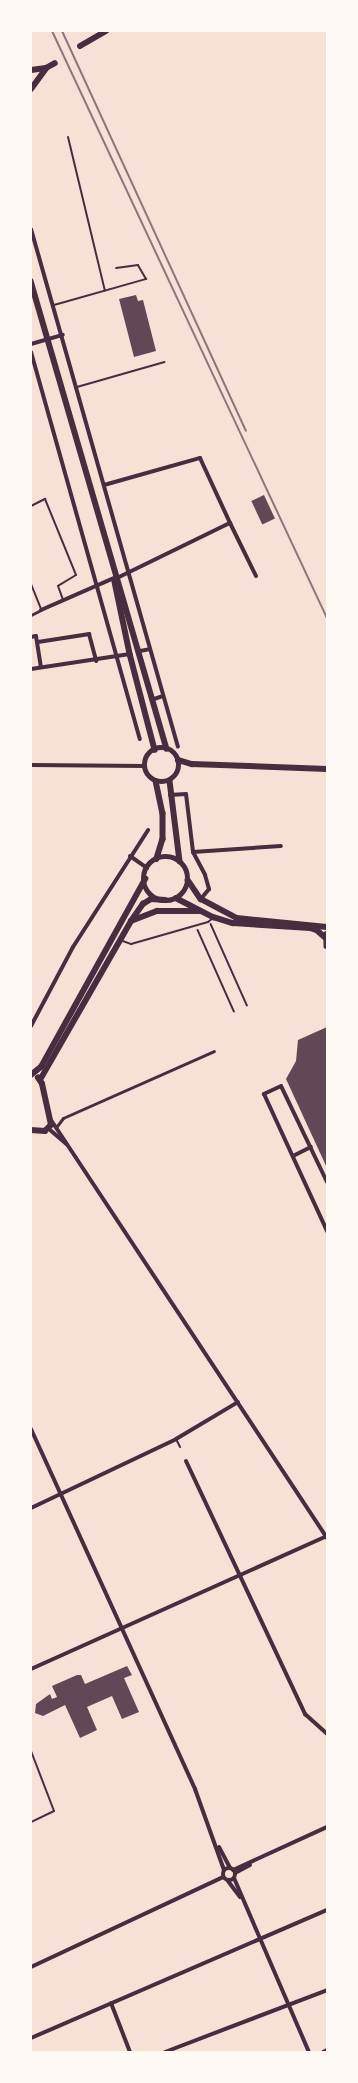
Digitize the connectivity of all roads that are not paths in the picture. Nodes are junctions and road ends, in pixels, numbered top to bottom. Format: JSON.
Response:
{"nodes":[{"id":1,"x":106,"y":31,"type":"edge"},
{"id":2,"x":80,"y":46,"type":"dead end"},
{"id":3,"x":55,"y":62,"type":"dead end"},
{"id":4,"x":46,"y":68,"type":"junction"},
{"id":5,"x":31,"y":70,"type":"edge"},
{"id":6,"x":31,"y":88,"type":"edge"},
{"id":7,"x":68,"y":137,"type":"dead end"},
{"id":8,"x":31,"y":229,"type":"edge"},
{"id":9,"x":116,"y":268,"type":"dead end"},
{"id":10,"x":31,"y":281,"type":"edge"},
{"id":11,"x":105,"y":291,"type":"junction"},
{"id":12,"x":54,"y":305,"type":"junction"},
{"id":13,"x":63,"y":335,"type":"junction"},
{"id":14,"x":48,"y":340,"type":"junction"},
{"id":15,"x":31,"y":344,"type":"edge"},
{"id":16,"x":31,"y":352,"type":"edge"},
{"id":17,"x":164,"y":362,"type":"dead end"},
{"id":18,"x":77,"y":387,"type":"junction"},
{"id":19,"x":104,"y":485,"type":"junction"},
{"id":20,"x":31,"y":506,"type":"edge"},
{"id":21,"x":230,"y":523,"type":"junction"},
{"id":22,"x":128,"y":573,"type":"junction"},
{"id":23,"x":256,"y":576,"type":"dead end"},
{"id":24,"x":115,"y":578,"type":"junction"},
{"id":25,"x":31,"y":584,"type":"edge"},
{"id":26,"x":98,"y":585,"type":"junction"},
{"id":27,"x":63,"y":601,"type":"junction"},
{"id":28,"x":41,"y":610,"type":"junction"},
{"id":29,"x":31,"y":615,"type":"edge"},
{"id":30,"x":31,"y":637,"type":"edge"},
{"id":31,"x":38,"y":642,"type":"junction"},
{"id":32,"x":150,"y":649,"type":"junction"},
{"id":33,"x":140,"y":651,"type":"junction"},
{"id":34,"x":130,"y":654,"type":"junction"},
{"id":35,"x":117,"y":657,"type":"junction"},
{"id":36,"x":96,"y":661,"type":"junction"},
{"id":37,"x":41,"y":667,"type":"junction"},
{"id":38,"x":31,"y":669,"type":"edge"},
{"id":39,"x":163,"y":696,"type":"junction"},
{"id":40,"x":154,"y":699,"type":"junction"},
{"id":41,"x":140,"y":739,"type":"dead end"},
{"id":42,"x":178,"y":747,"type":"dead end"},
{"id":43,"x":167,"y":749,"type":"junction"},
{"id":44,"x":155,"y":750,"type":"junction"},
{"id":45,"x":178,"y":760,"type":"junction"},
{"id":46,"x":31,"y":765,"type":"edge"},
{"id":47,"x":145,"y":766,"type":"junction"},
{"id":48,"x":327,"y":769,"type":"edge"},
{"id":49,"x":156,"y":781,"type":"junction"},
{"id":50,"x":170,"y":781,"type":"junction"},
{"id":51,"x":170,"y":795,"type":"junction"},
{"id":52,"x":148,"y":830,"type":"dead end"},
{"id":53,"x":281,"y":846,"type":"dead end"},
{"id":54,"x":193,"y":852,"type":"junction"},
{"id":55,"x":130,"y":856,"type":"junction"},
{"id":56,"x":157,"y":859,"type":"junction"},
{"id":57,"x":180,"y":861,"type":"junction"},
{"id":58,"x":147,"y":868,"type":"junction"},
{"id":59,"x":145,"y":879,"type":"junction"},
{"id":60,"x":188,"y":880,"type":"junction"},
{"id":61,"x":176,"y":898,"type":"junction"},
{"id":62,"x":201,"y":899,"type":"junction"},
{"id":63,"x":165,"y":900,"type":"junction"},
{"id":64,"x":203,"y":911,"type":"junction"},
{"id":65,"x":212,"y":919,"type":"junction"},
{"id":66,"x":131,"y":921,"type":"junction"},
{"id":67,"x":327,"y":927,"type":"edge"},
{"id":68,"x":326,"y":936,"type":"edge"},
{"id":69,"x":120,"y":940,"type":"junction"},
{"id":70,"x":327,"y":946,"type":"edge"},
{"id":71,"x":31,"y":1026,"type":"edge"},
{"id":72,"x":214,"y":1051,"type":"dead end"},
{"id":73,"x":31,"y":1075,"type":"edge"},
{"id":74,"x":40,"y":1080,"type":"junction"},
{"id":75,"x":51,"y":1120,"type":"junction"},
{"id":76,"x":57,"y":1126,"type":"junction"},
{"id":77,"x":49,"y":1129,"type":"junction"},
{"id":78,"x":32,"y":1132,"type":"edge"},
{"id":79,"x":68,"y":1145,"type":"junction"},
{"id":80,"x":311,"y":1147,"type":"junction"},
{"id":81,"x":293,"y":1156,"type":"junction"},
{"id":82,"x":327,"y":1182,"type":"edge"},
{"id":83,"x":327,"y":1232,"type":"edge"},
{"id":84,"x":238,"y":1402,"type":"junction"},
{"id":85,"x":31,"y":1428,"type":"edge"},
{"id":86,"x":176,"y":1439,"type":"junction"},
{"id":87,"x":180,"y":1446,"type":"dead end"},
{"id":88,"x":186,"y":1461,"type":"dead end"},
{"id":89,"x":60,"y":1493,"type":"junction"},
{"id":90,"x":31,"y":1508,"type":"edge"},
{"id":91,"x":327,"y":1537,"type":"edge"},
{"id":92,"x":240,"y":1575,"type":"junction"},
{"id":93,"x":121,"y":1629,"type":"junction"},
{"id":94,"x":31,"y":1669,"type":"edge"},
{"id":95,"x":327,"y":1734,"type":"edge"},
{"id":96,"x":31,"y":1751,"type":"edge"},
{"id":97,"x":31,"y":1822,"type":"edge"},
{"id":98,"x":327,"y":1827,"type":"edge"},
{"id":99,"x":216,"y":1844,"type":"junction"},
{"id":100,"x":224,"y":1870,"type":"junction"},
{"id":101,"x":233,"y":1872,"type":"junction"},
{"id":102,"x":223,"y":1877,"type":"junction"},
{"id":103,"x":228,"y":1881,"type":"junction"},
{"id":104,"x":240,"y":1897,"type":"junction"},
{"id":105,"x":327,"y":1910,"type":"edge"},
{"id":106,"x":260,"y":1938,"type":"junction"},
{"id":107,"x":31,"y":1967,"type":"edge"},
{"id":108,"x":327,"y":1990,"type":"edge"},
{"id":109,"x":110,"y":2003,"type":"junction"},
{"id":110,"x":287,"y":2004,"type":"junction"},
{"id":111,"x":31,"y":2038,"type":"edge"},
{"id":112,"x":327,"y":2050,"type":"edge"},
{"id":113,"x":130,"y":2052,"type":"edge"},
{"id":114,"x":165,"y":2052,"type":"edge"},
{"id":115,"x":309,"y":2052,"type":"edge"},
{"id":116,"x":323,"y":2052,"type":"edge"}],
"edges":[{"from":1,"to":2,"type":"main road"},
{"from":3,"to":4,"type":"main road"},
{"from":4,"to":5,"type":"main road"},
{"from":4,"to":6,"type":"main road"},
{"from":7,"to":11,"type":"lane"},
{"from":8,"to":12,"type":"street"},
{"from":9,"to":11,"type":"lane"},
{"from":10,"to":14,"type":"main road"},
{"from":11,"to":12,"type":"lane"},
{"from":12,"to":13,"type":"street"},
{"from":13,"to":14,"type":"street"},
{"from":13,"to":18,"type":"street"},
{"from":14,"to":15,"type":"street"},
{"from":14,"to":24,"type":"main road"},
{"from":16,"to":26,"type":"street"},
{"from":17,"to":18,"type":"lane"},
{"from":18,"to":19,"type":"street"},
{"from":19,"to":21,"type":"street"},
{"from":19,"to":22,"type":"street"},
{"from":20,"to":27,"type":"lane"},
{"from":21,"to":22,"type":"street"},
{"from":21,"to":23,"type":"street"},
{"from":22,"to":24,"type":"street"},
{"from":22,"to":32,"type":"street"},
{"from":24,"to":26,"type":"street"},
{"from":24,"to":33,"type":"main road"},
{"from":24,"to":34,"type":"main road"},
{"from":25,"to":28,"type":"lane"},
{"from":26,"to":27,"type":"street"},
{"from":26,"to":35,"type":"street"},
{"from":27,"to":28,"type":"street"},
{"from":28,"to":29,"type":"street"},
{"from":30,"to":31,"type":"street"},
{"from":31,"to":36,"type":"street"},
{"from":31,"to":37,"type":"street"},
{"from":32,"to":33,"type":"street"},
{"from":32,"to":39,"type":"street"},
{"from":33,"to":40,"type":"main road"},
{"from":34,"to":35,"type":"street"},
{"from":34,"to":44,"type":"main road"},
{"from":35,"to":36,"type":"street"},
{"from":35,"to":41,"type":"street"},
{"from":36,"to":37,"type":"street"},
{"from":37,"to":38,"type":"street"},
{"from":39,"to":40,"type":"street"},
{"from":39,"to":42,"type":"street"},
{"from":40,"to":43,"type":"main road"},
{"from":43,"to":44,"type":"main road"},
{"from":43,"to":45,"type":"main road"},
{"from":44,"to":47,"type":"main road"},
{"from":45,"to":48,"type":"main road"},
{"from":45,"to":50,"type":"main road"},
{"from":46,"to":47,"type":"street"},
{"from":47,"to":49,"type":"main road"},
{"from":49,"to":50,"type":"main road"},
{"from":49,"to":56,"type":"main road"},
{"from":50,"to":51,"type":"main road"},
{"from":51,"to":54,"type":"street"},
{"from":51,"to":57,"type":"main road"},
{"from":52,"to":55,"type":"street"},
{"from":53,"to":54,"type":"street"},
{"from":54,"to":62,"type":"street"},
{"from":55,"to":58,"type":"street"},
{"from":55,"to":71,"type":"street"},
{"from":56,"to":57,"type":"main road"},
{"from":56,"to":58,"type":"main road"},
{"from":57,"to":60,"type":"main road"},
{"from":58,"to":59,"type":"main road"},
{"from":59,"to":63,"type":"main road"},
{"from":59,"to":73,"type":"main road"},
{"from":60,"to":61,"type":"main road"},
{"from":60,"to":62,"type":"main road"},
{"from":61,"to":63,"type":"main road"},
{"from":61,"to":64,"type":"main road"},
{"from":62,"to":67,"type":"main road"},
{"from":63,"to":66,"type":"main road"},
{"from":64,"to":65,"type":"main road"},
{"from":64,"to":66,"type":"main road"},
{"from":65,"to":68,"type":"main road"},
{"from":65,"to":69,"type":"lane"},
{"from":66,"to":69,"type":"main road"},
{"from":68,"to":70,"type":"main road"},
{"from":69,"to":74,"type":"main road"},
{"from":72,"to":76,"type":"street"},
{"from":73,"to":74,"type":"main road"},
{"from":74,"to":75,"type":"main road"},
{"from":75,"to":76,"type":"street"},
{"from":75,"to":77,"type":"main road"},
{"from":76,"to":79,"type":"street"},
{"from":77,"to":78,"type":"main road"},
{"from":77,"to":79,"type":"street"},
{"from":79,"to":84,"type":"street"},
{"from":80,"to":81,"type":"street"},
{"from":80,"to":81,"type":"street"},
{"from":80,"to":82,"type":"street"},
{"from":81,"to":83,"type":"street"},
{"from":84,"to":86,"type":"street"},
{"from":84,"to":91,"type":"street"},
{"from":85,"to":89,"type":"street"},
{"from":86,"to":87,"type":"lane"},
{"from":86,"to":89,"type":"street"},
{"from":88,"to":92,"type":"street"},
{"from":89,"to":90,"type":"street"},
{"from":89,"to":93,"type":"street"},
{"from":91,"to":92,"type":"street"},
{"from":92,"to":93,"type":"street"},
{"from":92,"to":95,"type":"street"},
{"from":93,"to":94,"type":"street"},
{"from":93,"to":99,"type":"street"},
{"from":96,"to":97,"type":"lane"},
{"from":98,"to":101,"type":"street"},
{"from":99,"to":100,"type":"street"},
{"from":99,"to":101,"type":"street"},
{"from":100,"to":101,"type":"street"},
{"from":100,"to":102,"type":"street"},
{"from":101,"to":103,"type":"street"},
{"from":101,"to":104,"type":"street"},
{"from":102,"to":103,"type":"street"},
{"from":102,"to":107,"type":"street"},
{"from":103,"to":104,"type":"street"},
{"from":104,"to":106,"type":"street"},
{"from":105,"to":106,"type":"street"},
{"from":106,"to":109,"type":"street"},
{"from":106,"to":110,"type":"street"},
{"from":108,"to":110,"type":"street"},
{"from":109,"to":111,"type":"street"},
{"from":109,"to":113,"type":"street"},
{"from":110,"to":114,"type":"street"},
{"from":110,"to":115,"type":"street"},
{"from":112,"to":116,"type":"street"}]}
